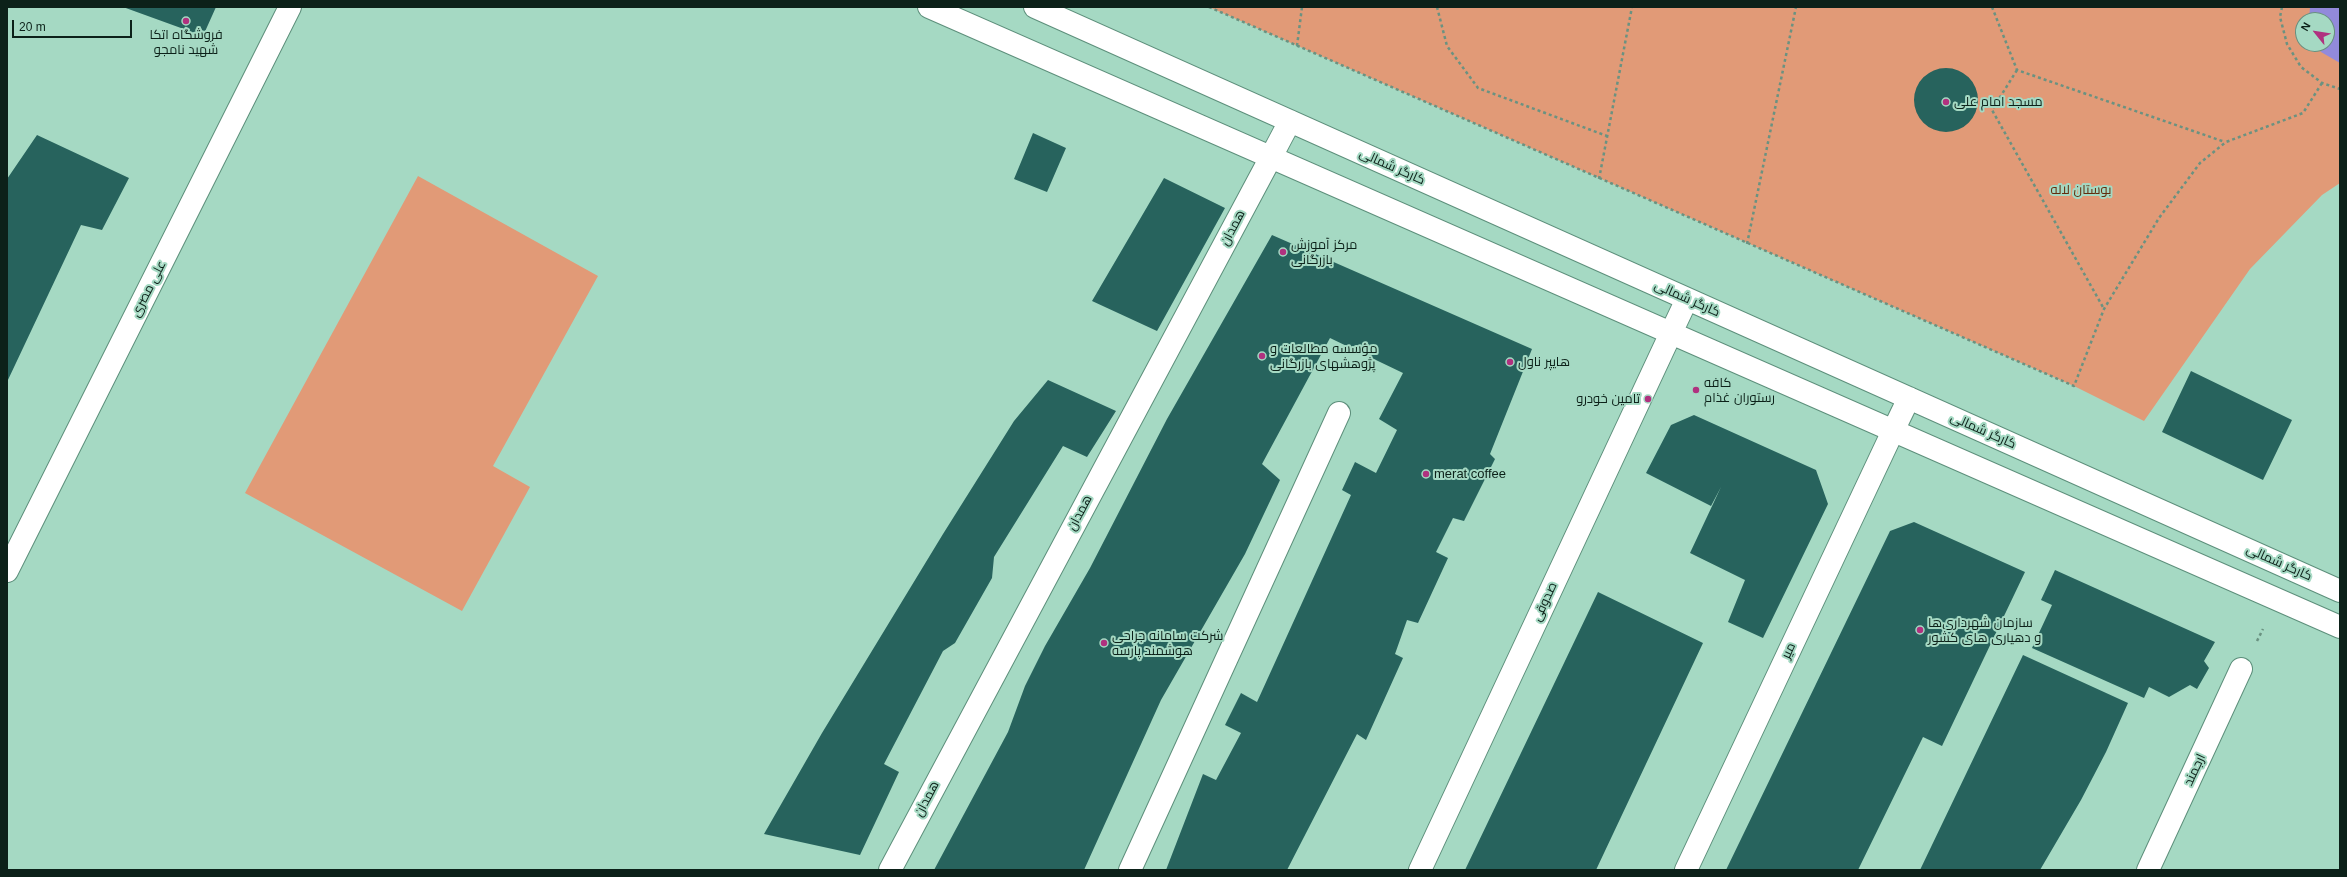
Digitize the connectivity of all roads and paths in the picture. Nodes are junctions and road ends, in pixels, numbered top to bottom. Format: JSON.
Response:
{"nodes":[{"id":1,"x":290,"y":7,"type":"edge"},
{"id":2,"x":929,"y":7,"type":"edge"},
{"id":3,"x":1035,"y":7,"type":"edge"},
{"id":4,"x":1209,"y":7,"type":"edge"},
{"id":5,"x":1302,"y":7,"type":"edge"},
{"id":6,"x":1437,"y":7,"type":"edge"},
{"id":7,"x":1632,"y":7,"type":"edge"},
{"id":8,"x":1796,"y":7,"type":"edge"},
{"id":9,"x":1992,"y":7,"type":"edge"},
{"id":10,"x":2282,"y":7,"type":"edge"},
{"id":11,"x":1297,"y":46,"type":"junction"},
{"id":12,"x":2017,"y":70,"type":"junction"},
{"id":13,"x":2322,"y":83,"type":"junction"},
{"id":14,"x":2340,"y":89,"type":"edge"},
{"id":15,"x":1290,"y":121,"type":"junction"},
{"id":16,"x":1607,"y":136,"type":"junction"},
{"id":17,"x":2226,"y":142,"type":"junction"},
{"id":18,"x":1271,"y":157,"type":"junction"},
{"id":19,"x":1599,"y":179,"type":"junction"},
{"id":20,"x":1747,"y":244,"type":"junction"},
{"id":21,"x":1687,"y":298,"type":"junction"},
{"id":22,"x":2104,"y":309,"type":"junction"},
{"id":23,"x":1671,"y":333,"type":"junction"},
{"id":24,"x":1909,"y":398,"type":"junction"},
{"id":25,"x":1339,"y":413,"type":"dead end"},
{"id":26,"x":1893,"y":431,"type":"junction"},
{"id":27,"x":7,"y":571,"type":"edge"},
{"id":28,"x":2340,"y":591,"type":"edge"},
{"id":29,"x":2340,"y":627,"type":"edge"},
{"id":30,"x":2241,"y":669,"type":"dead end"},
{"id":31,"x":890,"y":870,"type":"edge"},
{"id":32,"x":1130,"y":870,"type":"edge"},
{"id":33,"x":1420,"y":870,"type":"edge"},
{"id":34,"x":1686,"y":870,"type":"edge"},
{"id":35,"x":2148,"y":870,"type":"edge"}],
"edges":[{"from":1,"to":27,"type":"street","name":"علی مصری"},
{"from":2,"to":18,"type":"street"},
{"from":3,"to":15,"type":"street","name":"کارگر شمالی"},
{"from":4,"to":11,"type":"path"},
{"from":5,"to":11,"type":"path"},
{"from":6,"to":16,"type":"path"},
{"from":7,"to":16,"type":"path"},
{"from":8,"to":20,"type":"path"},
{"from":9,"to":12,"type":"path"},
{"from":10,"to":13,"type":"path"},
{"from":11,"to":19,"type":"path"},
{"from":12,"to":17,"type":"path"},
{"from":12,"to":22,"type":"path"},
{"from":13,"to":14,"type":"path"},
{"from":13,"to":17,"type":"path"},
{"from":15,"to":18,"type":"street","name":"همدان"},
{"from":15,"to":21,"type":"street","name":"کارگر شمالی"},
{"from":16,"to":19,"type":"path"},
{"from":17,"to":22,"type":"path"},
{"from":18,"to":23,"type":"street"},
{"from":18,"to":31,"type":"street","name":"همدان"},
{"from":19,"to":20,"type":"path"},
{"from":20,"to":22,"type":"path"},
{"from":21,"to":23,"type":"street","name":"صدوقی"},
{"from":21,"to":24,"type":"street","name":"کارگر شمالی"},
{"from":23,"to":26,"type":"street"},
{"from":23,"to":33,"type":"street","name":"صدوقی"},
{"from":24,"to":26,"type":"street","name":"میر"},
{"from":24,"to":28,"type":"street","name":"کارگر شمالی"},
{"from":25,"to":32,"type":"street"},
{"from":26,"to":29,"type":"street"},
{"from":26,"to":34,"type":"street","name":"میر"},
{"from":30,"to":35,"type":"street","name":"ارجمند"}]}
